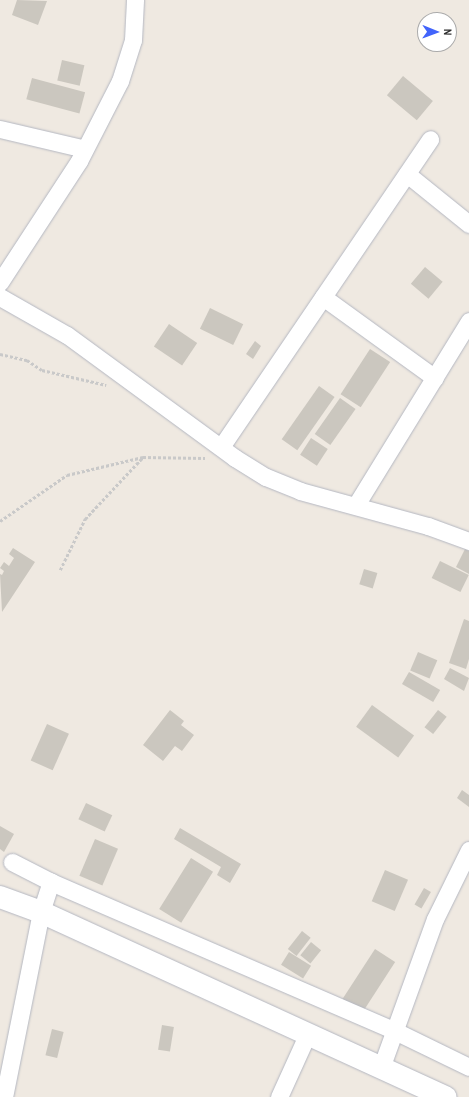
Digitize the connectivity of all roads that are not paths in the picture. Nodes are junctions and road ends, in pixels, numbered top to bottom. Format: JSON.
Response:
{"nodes":[{"id":1,"x":135,"y":0,"type":"edge"},
{"id":2,"x":0,"y":129,"type":"edge"},
{"id":3,"x":430,"y":139,"type":"dead end"},
{"id":4,"x":85,"y":149,"type":"junction"},
{"id":5,"x":407,"y":174,"type":"junction"},
{"id":6,"x":469,"y":224,"type":"edge"},
{"id":7,"x":0,"y":282,"type":"edge"},
{"id":8,"x":0,"y":297,"type":"edge"},
{"id":9,"x":323,"y":297,"type":"junction"},
{"id":10,"x":469,"y":321,"type":"edge"},
{"id":11,"x":435,"y":378,"type":"junction"},
{"id":12,"x":221,"y":447,"type":"junction"},
{"id":13,"x":356,"y":505,"type":"junction"},
{"id":14,"x":469,"y":541,"type":"edge"},
{"id":15,"x":469,"y":850,"type":"edge"},
{"id":16,"x":12,"y":862,"type":"dead end"},
{"id":17,"x":52,"y":882,"type":"junction"},
{"id":18,"x":0,"y":897,"type":"edge"},
{"id":19,"x":41,"y":912,"type":"junction"},
{"id":20,"x":395,"y":1031,"type":"junction"},
{"id":21,"x":308,"y":1033,"type":"junction"},
{"id":22,"x":469,"y":1067,"type":"edge"},
{"id":23,"x":381,"y":1068,"type":"junction"},
{"id":24,"x":4,"y":1097,"type":"edge"},
{"id":25,"x":279,"y":1097,"type":"edge"},
{"id":26,"x":446,"y":1097,"type":"edge"}],
"edges":[{"from":1,"to":4,"type":"street"},
{"from":2,"to":4,"type":"street"},
{"from":3,"to":5,"type":"street"},
{"from":4,"to":7,"type":"street"},
{"from":5,"to":6,"type":"street"},
{"from":5,"to":9,"type":"street"},
{"from":8,"to":12,"type":"street"},
{"from":9,"to":11,"type":"street"},
{"from":9,"to":12,"type":"street"},
{"from":10,"to":11,"type":"street"},
{"from":11,"to":13,"type":"street"},
{"from":12,"to":13,"type":"street"},
{"from":13,"to":14,"type":"street"},
{"from":15,"to":20,"type":"street"},
{"from":16,"to":17,"type":"street"},
{"from":17,"to":19,"type":"street"},
{"from":17,"to":20,"type":"street"},
{"from":18,"to":19,"type":"street"},
{"from":19,"to":21,"type":"street"},
{"from":19,"to":24,"type":"street"},
{"from":20,"to":22,"type":"street"},
{"from":20,"to":23,"type":"street"},
{"from":21,"to":23,"type":"street"},
{"from":21,"to":25,"type":"street"},
{"from":23,"to":26,"type":"street"}]}
